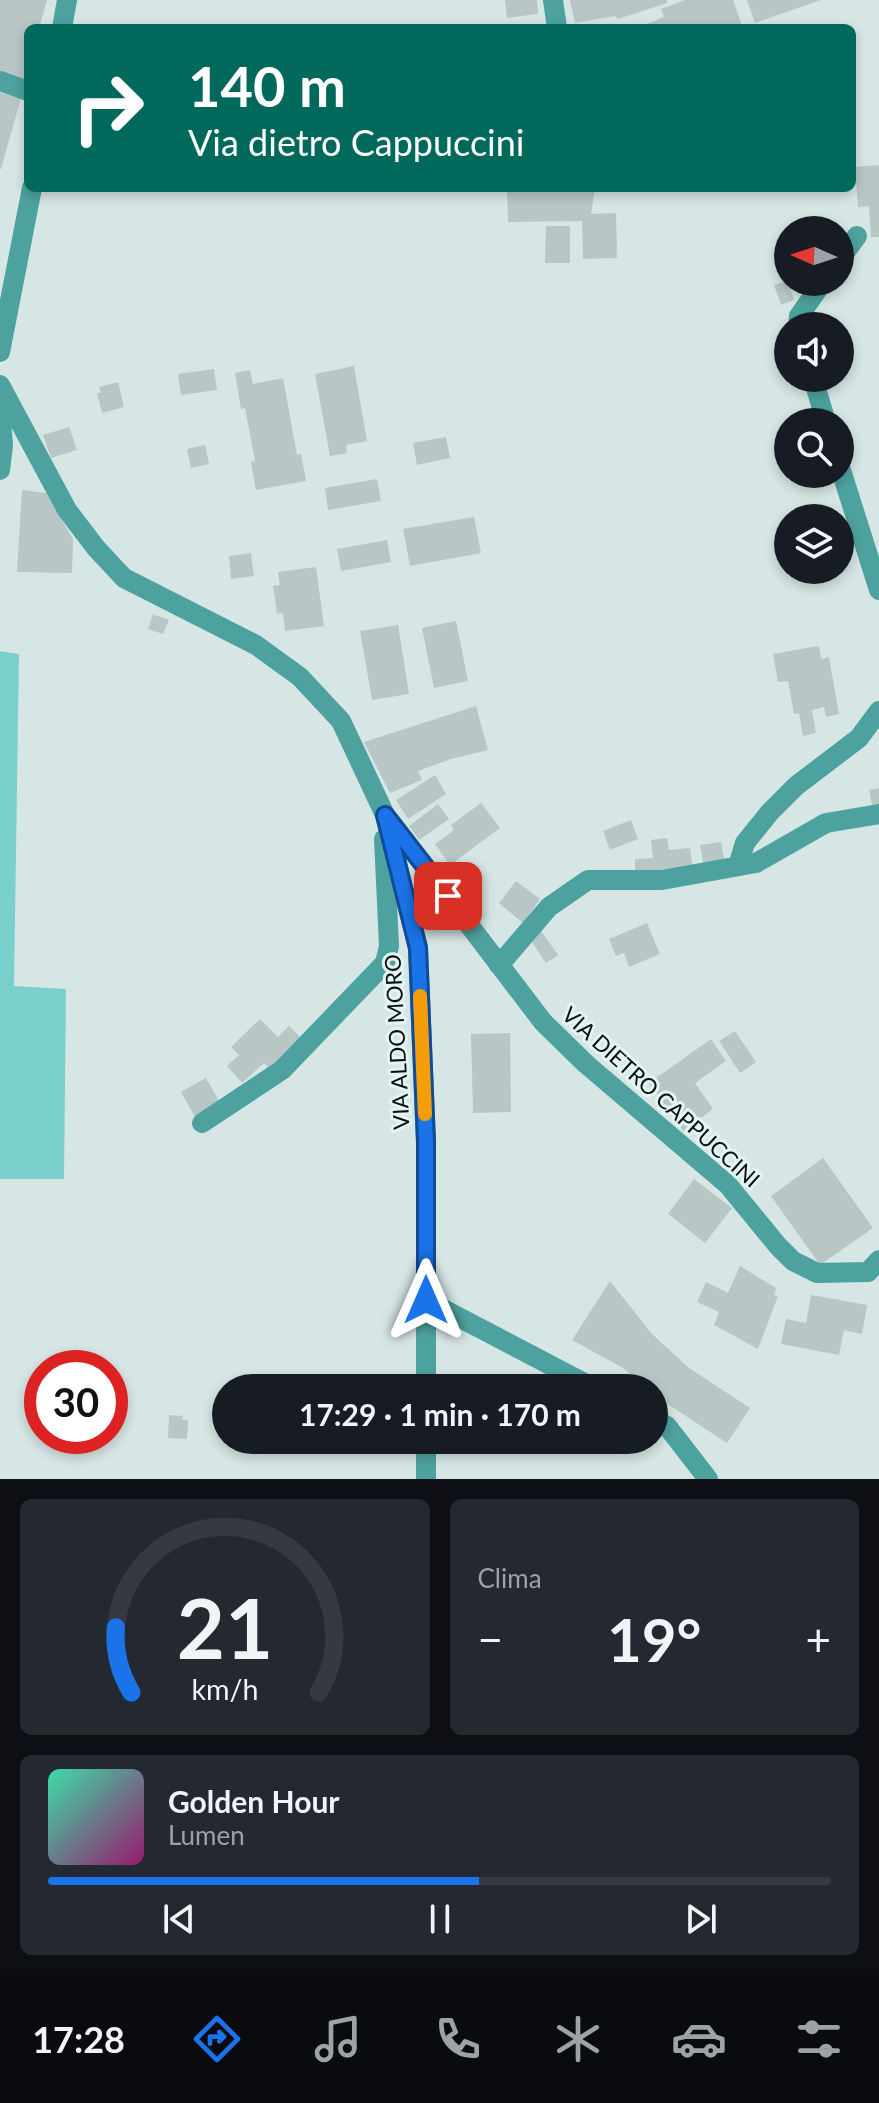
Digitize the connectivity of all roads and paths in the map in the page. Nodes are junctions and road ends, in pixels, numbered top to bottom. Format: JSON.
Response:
{"nodes":[{"id":1,"x":67,"y":0,"type":"edge"},
{"id":2,"x":553,"y":0,"type":"edge"},
{"id":3,"x":63,"y":24,"type":"edge"},
{"id":4,"x":556,"y":24,"type":"edge"},
{"id":5,"x":0,"y":81,"type":"edge"},
{"id":6,"x":24,"y":90,"type":"edge"},
{"id":7,"x":31,"y":192,"type":"edge"},
{"id":8,"x":857,"y":236,"type":"dead end"},
{"id":9,"x":854,"y":240,"type":"edge"},
{"id":10,"x":0,"y":352,"type":"edge"},
{"id":11,"x":0,"y":385,"type":"edge"},
{"id":12,"x":0,"y":409,"type":"edge"},
{"id":13,"x":0,"y":470,"type":"edge"},
{"id":14,"x":847,"y":488,"type":"edge"},
{"id":15,"x":879,"y":590,"type":"edge"},
{"id":16,"x":879,"y":711,"type":"edge"},
{"id":17,"x":879,"y":814,"type":"edge"},
{"id":18,"x":385,"y":815,"type":"junction"},
{"id":19,"x":738,"y":866,"type":"junction"},
{"id":20,"x":499,"y":965,"type":"junction"},
{"id":21,"x":202,"y":1123,"type":"dead end"},
{"id":22,"x":879,"y":1260,"type":"edge"},
{"id":23,"x":426,"y":1300,"type":"junction"},
{"id":24,"x":426,"y":1374,"type":"edge"},
{"id":25,"x":567,"y":1374,"type":"edge"},
{"id":26,"x":668,"y":1427,"type":"edge"},
{"id":27,"x":426,"y":1454,"type":"edge"},
{"id":28,"x":426,"y":1479,"type":"edge"},
{"id":29,"x":708,"y":1479,"type":"edge"}],
"edges":[{"from":1,"to":3,"type":"street"},
{"from":2,"to":4,"type":"street"},
{"from":5,"to":6,"type":"street"},
{"from":7,"to":10,"type":"street"},
{"from":8,"to":9,"type":"street"},
{"from":11,"to":18,"type":"street","name":"VIA ALDO MORO"},
{"from":12,"to":13,"type":"street"},
{"from":14,"to":15,"type":"street"},
{"from":16,"to":19,"type":"street"},
{"from":17,"to":19,"type":"street"},
{"from":18,"to":20,"type":"street","name":"VIA DIETRO CAPPUCCINI"},
{"from":18,"to":21,"type":"street"},
{"from":18,"to":23,"type":"street","name":"VIA ALDO MORO"},
{"from":19,"to":20,"type":"street"},
{"from":20,"to":22,"type":"street","name":"VIA DIETRO CAPPUCCINI"},
{"from":23,"to":24,"type":"street","name":"VIA ALDO MORO"},
{"from":23,"to":25,"type":"street"},
{"from":26,"to":29,"type":"street"},
{"from":27,"to":28,"type":"street"}]}
